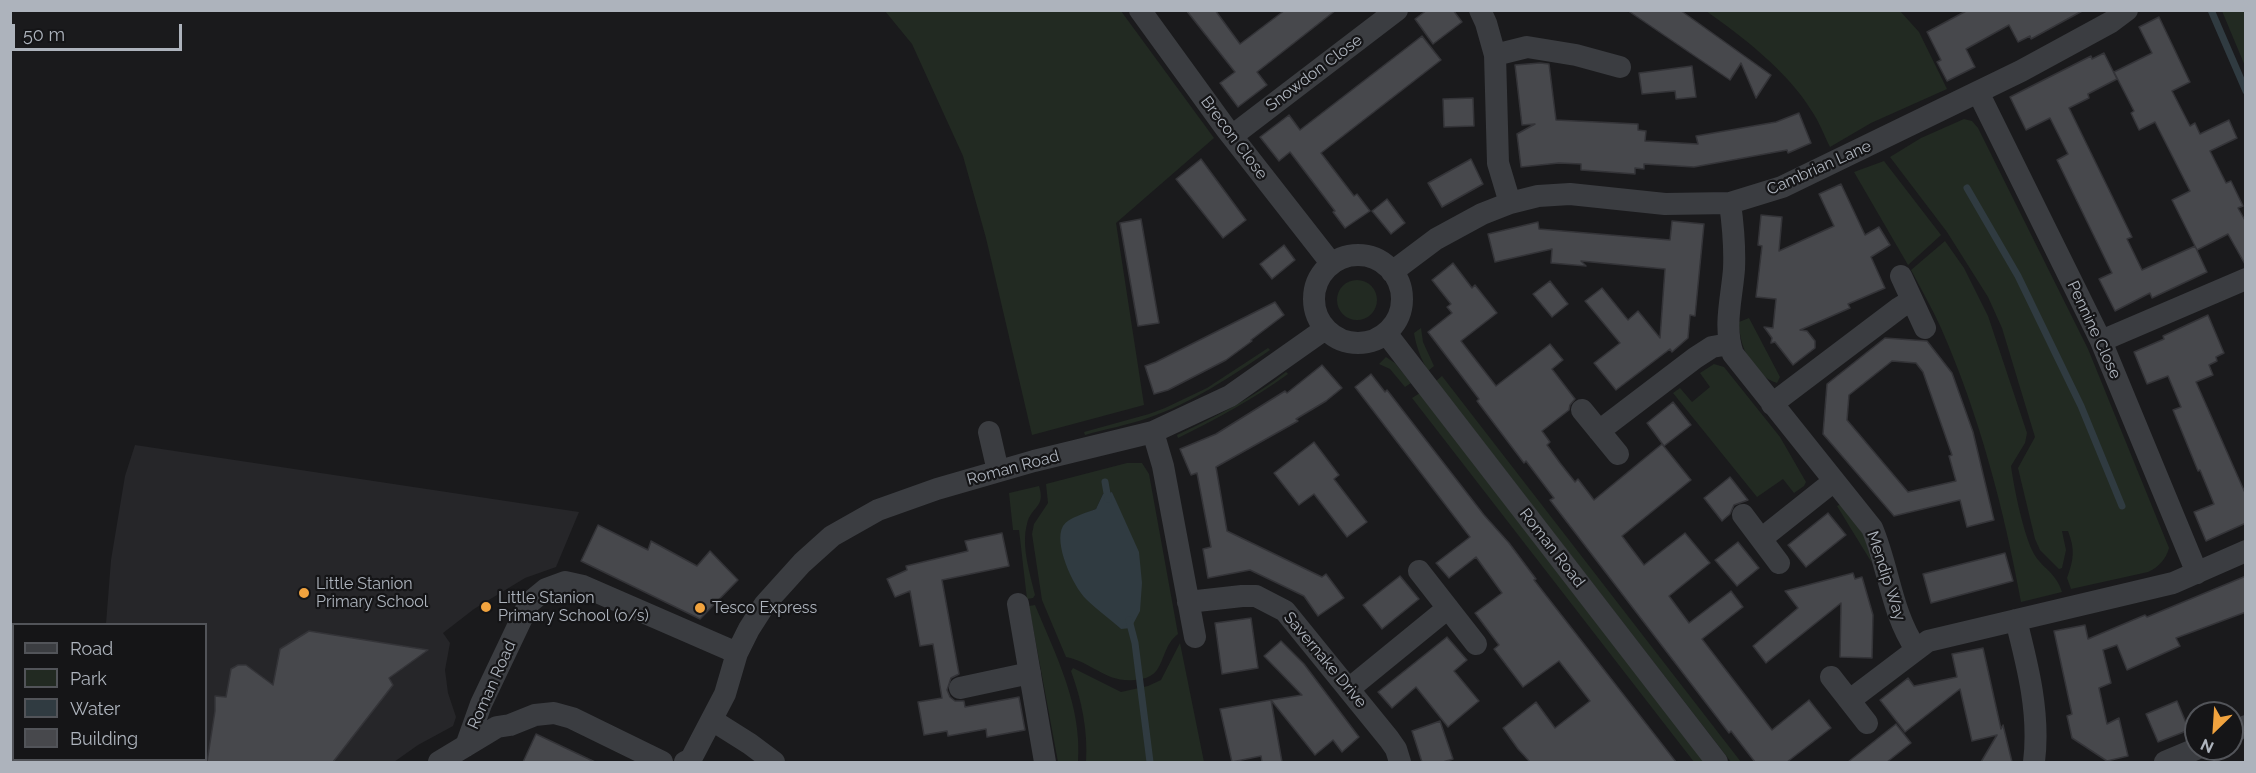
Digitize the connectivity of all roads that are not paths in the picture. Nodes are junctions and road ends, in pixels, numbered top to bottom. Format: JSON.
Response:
{"nodes":[{"id":1,"x":1140,"y":10,"type":"edge"},
{"id":2,"x":1397,"y":10,"type":"edge"},
{"id":3,"x":1480,"y":10,"type":"edge"},
{"id":4,"x":2127,"y":10,"type":"edge"},
{"id":5,"x":1495,"y":55,"type":"junction"},
{"id":6,"x":1620,"y":67,"type":"dead end"},
{"id":7,"x":1978,"y":92,"type":"junction"},
{"id":8,"x":1232,"y":136,"type":"junction"},
{"id":9,"x":1510,"y":203,"type":"junction"},
{"id":10,"x":1730,"y":203,"type":"junction"},
{"id":11,"x":1331,"y":264,"type":"junction"},
{"id":12,"x":1392,"y":272,"type":"junction"},
{"id":13,"x":1901,"y":276,"type":"dead end"},
{"id":14,"x":2246,"y":279,"type":"edge"},
{"id":15,"x":1912,"y":300,"type":"junction"},
{"id":16,"x":1926,"y":328,"type":"dead end"},
{"id":17,"x":1325,"y":329,"type":"junction"},
{"id":18,"x":1386,"y":333,"type":"junction"},
{"id":19,"x":2101,"y":341,"type":"junction"},
{"id":20,"x":1729,"y":344,"type":"junction"},
{"id":21,"x":1772,"y":404,"type":"junction"},
{"id":22,"x":1582,"y":410,"type":"dead end"},
{"id":23,"x":1599,"y":431,"type":"junction"},
{"id":24,"x":988,"y":432,"type":"dead end"},
{"id":25,"x":1153,"y":432,"type":"junction"},
{"id":26,"x":1618,"y":454,"type":"dead end"},
{"id":27,"x":998,"y":471,"type":"junction"},
{"id":28,"x":1834,"y":481,"type":"junction"},
{"id":29,"x":1743,"y":515,"type":"dead end"},
{"id":30,"x":1761,"y":539,"type":"junction"},
{"id":31,"x":2246,"y":550,"type":"edge"},
{"id":32,"x":1779,"y":563,"type":"dead end"},
{"id":33,"x":1419,"y":571,"type":"dead end"},
{"id":34,"x":2197,"y":573,"type":"junction"},
{"id":35,"x":1188,"y":602,"type":"junction"},
{"id":36,"x":1018,"y":604,"type":"dead end"},
{"id":37,"x":1448,"y":608,"type":"junction"},
{"id":38,"x":2016,"y":620,"type":"junction"},
{"id":39,"x":1195,"y":637,"type":"dead end"},
{"id":40,"x":1476,"y":644,"type":"dead end"},
{"id":41,"x":1916,"y":649,"type":"junction"},
{"id":42,"x":737,"y":653,"type":"junction"},
{"id":43,"x":1030,"y":673,"type":"junction"},
{"id":44,"x":1831,"y":677,"type":"dead end"},
{"id":45,"x":960,"y":688,"type":"dead end"},
{"id":46,"x":1350,"y":688,"type":"junction"},
{"id":47,"x":1850,"y":700,"type":"junction"},
{"id":48,"x":712,"y":720,"type":"junction"},
{"id":49,"x":1867,"y":723,"type":"dead end"},
{"id":50,"x":466,"y":746,"type":"junction"},
{"id":51,"x":2184,"y":754,"type":"edge"},
{"id":52,"x":650,"y":760,"type":"edge"},
{"id":53,"x":440,"y":762,"type":"edge"},
{"id":54,"x":686,"y":762,"type":"edge"},
{"id":55,"x":774,"y":762,"type":"edge"},
{"id":56,"x":1045,"y":762,"type":"edge"},
{"id":57,"x":1400,"y":762,"type":"edge"},
{"id":58,"x":1717,"y":762,"type":"edge"},
{"id":59,"x":2034,"y":762,"type":"edge"},
{"id":60,"x":2165,"y":762,"type":"edge"}],
"edges":[{"from":1,"to":8,"type":"street","name":"Brecon Close"},
{"from":2,"to":8,"type":"street","name":"Snowdon Close"},
{"from":3,"to":5,"type":"street"},
{"from":4,"to":7,"type":"street","name":"Cambrian Lane"},
{"from":5,"to":6,"type":"street"},
{"from":5,"to":9,"type":"street"},
{"from":7,"to":10,"type":"street","name":"Cambrian Lane"},
{"from":7,"to":19,"type":"street","name":"Pennine Close"},
{"from":8,"to":11,"type":"street","name":"Brecon Close"},
{"from":9,"to":10,"type":"street","name":"Cambrian Lane"},
{"from":9,"to":12,"type":"street","name":"Cambrian Lane"},
{"from":10,"to":20,"type":"street"},
{"from":11,"to":12,"type":"street"},
{"from":11,"to":17,"type":"street"},
{"from":12,"to":18,"type":"street"},
{"from":13,"to":15,"type":"street"},
{"from":14,"to":19,"type":"street"},
{"from":15,"to":16,"type":"street"},
{"from":15,"to":21,"type":"street"},
{"from":17,"to":18,"type":"street"},
{"from":17,"to":25,"type":"street","name":"Roman Road"},
{"from":18,"to":58,"type":"street","name":"Roman Road"},
{"from":19,"to":34,"type":"street","name":"Pennine Close"},
{"from":20,"to":21,"type":"street","name":"Mendip Way"},
{"from":20,"to":23,"type":"street"},
{"from":21,"to":28,"type":"street","name":"Mendip Way"},
{"from":22,"to":23,"type":"street"},
{"from":23,"to":26,"type":"street"},
{"from":24,"to":27,"type":"street"},
{"from":25,"to":27,"type":"street","name":"Roman Road"},
{"from":25,"to":35,"type":"street"},
{"from":27,"to":42,"type":"street","name":"Roman Road"},
{"from":28,"to":30,"type":"street"},
{"from":28,"to":41,"type":"street","name":"Mendip Way"},
{"from":29,"to":30,"type":"street"},
{"from":30,"to":32,"type":"street"},
{"from":31,"to":34,"type":"street"},
{"from":33,"to":37,"type":"street"},
{"from":34,"to":38,"type":"street"},
{"from":35,"to":39,"type":"street"},
{"from":35,"to":46,"type":"street","name":"Savernake Drive"},
{"from":36,"to":43,"type":"street"},
{"from":37,"to":40,"type":"street"},
{"from":37,"to":46,"type":"street"},
{"from":38,"to":41,"type":"street"},
{"from":38,"to":59,"type":"street"},
{"from":41,"to":47,"type":"street"},
{"from":42,"to":48,"type":"street","name":"Roman Road"},
{"from":42,"to":50,"type":"street","name":"Roman Road"},
{"from":43,"to":45,"type":"street"},
{"from":43,"to":56,"type":"street"},
{"from":44,"to":47,"type":"street"},
{"from":46,"to":57,"type":"street","name":"Savernake Drive"},
{"from":47,"to":49,"type":"street"},
{"from":48,"to":54,"type":"street","name":"Roman Road"},
{"from":48,"to":55,"type":"street"},
{"from":50,"to":52,"type":"street","name":"Roman Road"},
{"from":50,"to":53,"type":"street","name":"Roman Road"},
{"from":51,"to":60,"type":"street"}]}
